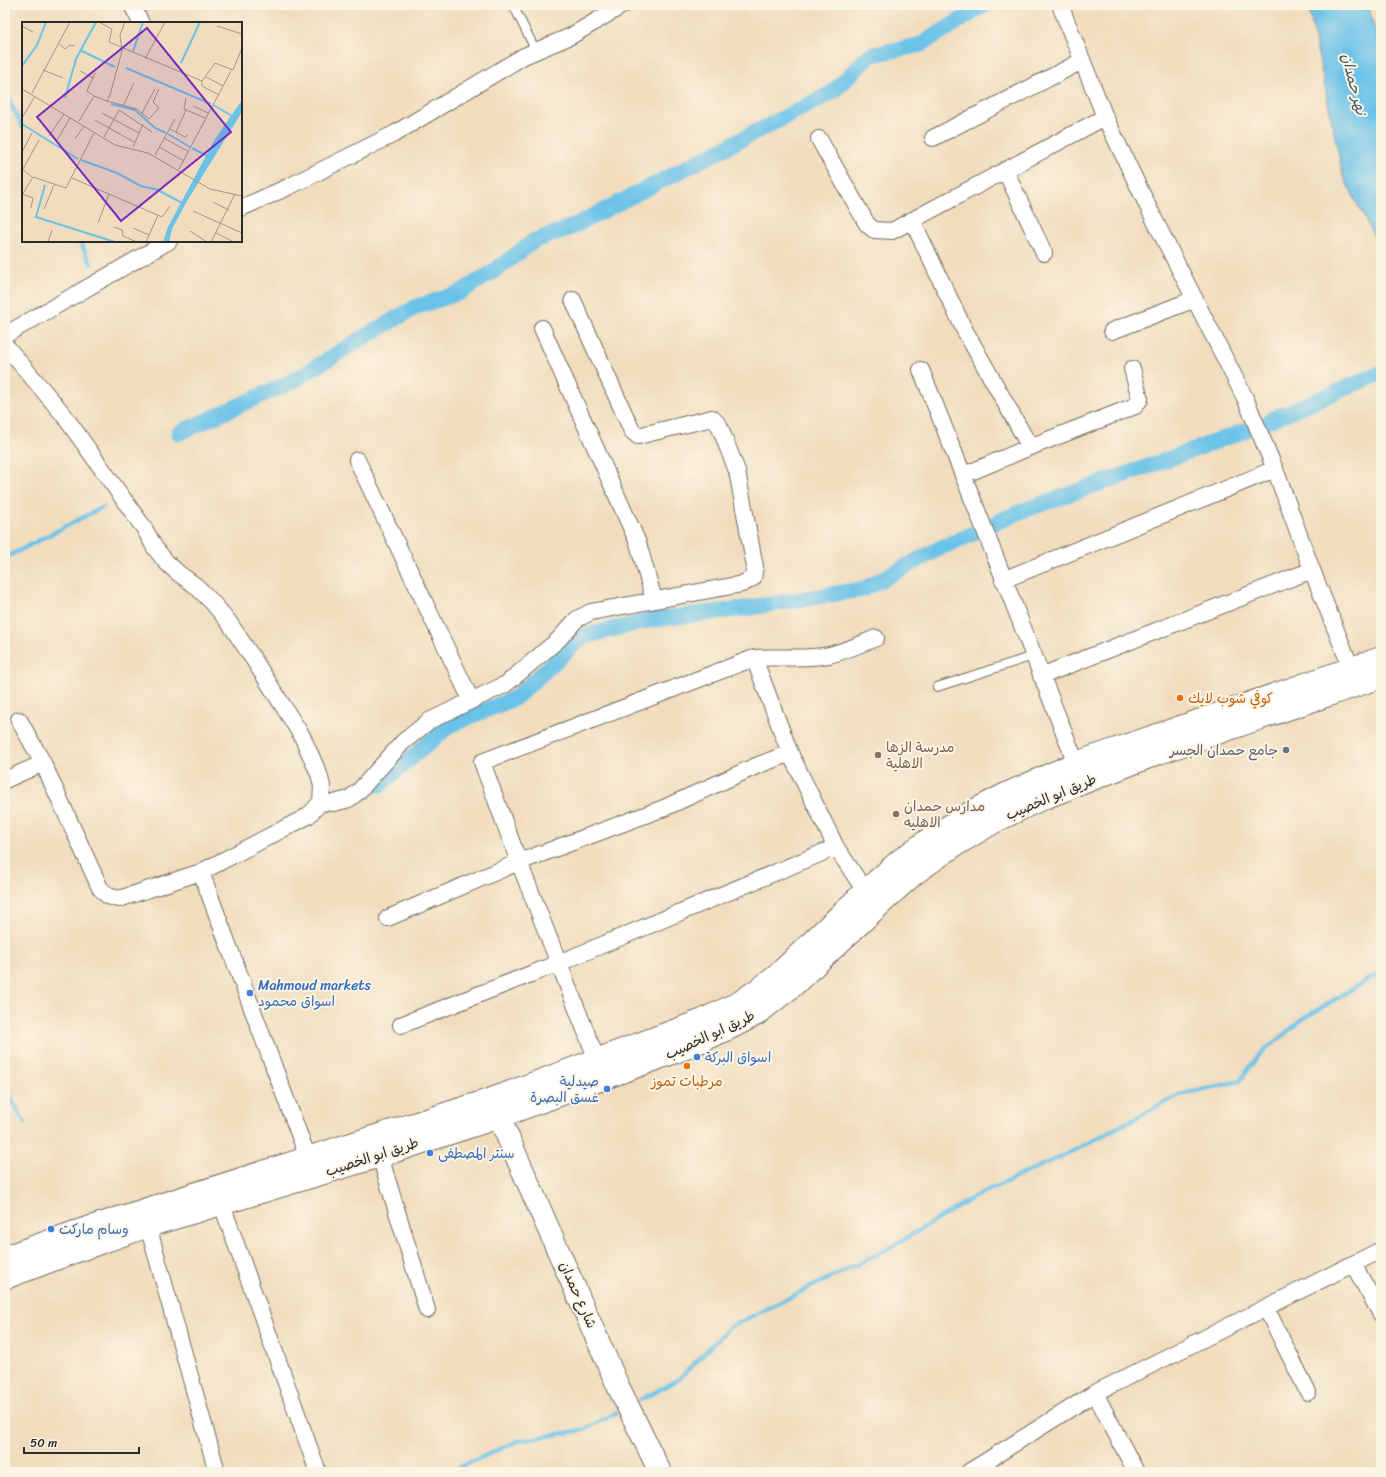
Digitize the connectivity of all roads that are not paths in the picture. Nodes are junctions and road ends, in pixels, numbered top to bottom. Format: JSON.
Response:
{"nodes":[{"id":1,"x":132,"y":5,"type":"edge"},
{"id":2,"x":513,"y":5,"type":"edge"},
{"id":3,"x":623,"y":5,"type":"edge"},
{"id":4,"x":1060,"y":5,"type":"edge"},
{"id":5,"x":140,"y":22,"type":"edge"},
{"id":6,"x":536,"y":51,"type":"junction"},
{"id":7,"x":1082,"y":61,"type":"junction"},
{"id":8,"x":1105,"y":117,"type":"junction"},
{"id":9,"x":933,"y":138,"type":"dead end"},
{"id":10,"x":819,"y":139,"type":"dead end"},
{"id":11,"x":1005,"y":170,"type":"junction"},
{"id":12,"x":242,"y":208,"type":"edge"},
{"id":13,"x":912,"y":220,"type":"junction"},
{"id":14,"x":167,"y":242,"type":"edge"},
{"id":15,"x":1044,"y":253,"type":"dead end"},
{"id":16,"x":1195,"y":299,"type":"junction"},
{"id":17,"x":573,"y":300,"type":"dead end"},
{"id":18,"x":542,"y":328,"type":"dead end"},
{"id":19,"x":1112,"y":331,"type":"dead end"},
{"id":20,"x":5,"y":335,"type":"edge"},
{"id":21,"x":5,"y":345,"type":"edge"},
{"id":22,"x":1132,"y":369,"type":"dead end"},
{"id":23,"x":921,"y":370,"type":"dead end"},
{"id":24,"x":1030,"y":447,"type":"junction"},
{"id":25,"x":356,"y":460,"type":"dead end"},
{"id":26,"x":1275,"y":470,"type":"junction"},
{"id":27,"x":964,"y":475,"type":"junction"},
{"id":28,"x":1312,"y":570,"type":"junction"},
{"id":29,"x":1003,"y":580,"type":"junction"},
{"id":30,"x":654,"y":600,"type":"junction"},
{"id":31,"x":876,"y":638,"type":"dead end"},
{"id":32,"x":1033,"y":656,"type":"junction"},
{"id":33,"x":754,"y":658,"type":"junction"},
{"id":34,"x":1381,"y":658,"type":"edge"},
{"id":35,"x":1350,"y":668,"type":"junction"},
{"id":36,"x":1041,"y":676,"type":"junction"},
{"id":37,"x":1381,"y":678,"type":"edge"},
{"id":38,"x":937,"y":687,"type":"dead end"},
{"id":39,"x":471,"y":700,"type":"junction"},
{"id":40,"x":19,"y":720,"type":"dead end"},
{"id":41,"x":1156,"y":745,"type":"junction"},
{"id":42,"x":790,"y":753,"type":"junction"},
{"id":43,"x":43,"y":763,"type":"junction"},
{"id":44,"x":1076,"y":764,"type":"junction"},
{"id":45,"x":5,"y":780,"type":"edge"},
{"id":46,"x":321,"y":802,"type":"junction"},
{"id":47,"x":836,"y":848,"type":"junction"},
{"id":48,"x":519,"y":862,"type":"junction"},
{"id":49,"x":201,"y":872,"type":"junction"},
{"id":50,"x":865,"y":891,"type":"junction"},
{"id":51,"x":388,"y":918,"type":"dead end"},
{"id":52,"x":559,"y":963,"type":"junction"},
{"id":53,"x":401,"y":1025,"type":"dead end"},
{"id":54,"x":597,"y":1060,"type":"junction"},
{"id":55,"x":499,"y":1117,"type":"junction"},
{"id":56,"x":380,"y":1156,"type":"junction"},
{"id":57,"x":308,"y":1158,"type":"junction"},
{"id":58,"x":222,"y":1205,"type":"junction"},
{"id":59,"x":148,"y":1226,"type":"junction"},
{"id":60,"x":1381,"y":1250,"type":"edge"},
{"id":61,"x":5,"y":1257,"type":"edge"},
{"id":62,"x":1353,"y":1264,"type":"junction"},
{"id":63,"x":5,"y":1278,"type":"edge"},
{"id":64,"x":1266,"y":1308,"type":"junction"},
{"id":65,"x":427,"y":1310,"type":"dead end"},
{"id":66,"x":1381,"y":1314,"type":"edge"},
{"id":67,"x":1308,"y":1392,"type":"dead end"},
{"id":68,"x":1095,"y":1393,"type":"junction"},
{"id":69,"x":217,"y":1472,"type":"edge"},
{"id":70,"x":318,"y":1472,"type":"edge"},
{"id":71,"x":660,"y":1472,"type":"edge"},
{"id":72,"x":969,"y":1472,"type":"edge"},
{"id":73,"x":1136,"y":1472,"type":"edge"}],
"edges":[{"from":1,"to":5,"type":"street"},
{"from":2,"to":6,"type":"lane"},
{"from":3,"to":6,"type":"street"},
{"from":4,"to":7,"type":"street"},
{"from":6,"to":12,"type":"street"},
{"from":7,"to":8,"type":"street"},
{"from":7,"to":9,"type":"street"},
{"from":8,"to":11,"type":"street"},
{"from":8,"to":16,"type":"street"},
{"from":10,"to":13,"type":"street"},
{"from":11,"to":13,"type":"street"},
{"from":11,"to":15,"type":"street"},
{"from":13,"to":24,"type":"street"},
{"from":14,"to":20,"type":"street"},
{"from":16,"to":19,"type":"street"},
{"from":16,"to":26,"type":"street"},
{"from":17,"to":30,"type":"street"},
{"from":18,"to":30,"type":"street"},
{"from":21,"to":46,"type":"street"},
{"from":22,"to":24,"type":"street"},
{"from":23,"to":27,"type":"street"},
{"from":24,"to":27,"type":"street"},
{"from":25,"to":39,"type":"street"},
{"from":26,"to":28,"type":"street"},
{"from":26,"to":29,"type":"street"},
{"from":27,"to":29,"type":"street"},
{"from":28,"to":35,"type":"street"},
{"from":28,"to":36,"type":"street"},
{"from":29,"to":32,"type":"street"},
{"from":30,"to":39,"type":"street"},
{"from":31,"to":33,"type":"street"},
{"from":32,"to":36,"type":"street"},
{"from":32,"to":38,"type":"lane"},
{"from":33,"to":42,"type":"street"},
{"from":33,"to":48,"type":"street"},
{"from":34,"to":35,"type":"main road","name":"طريق ابو الخصيب"},
{"from":35,"to":41,"type":"main road","name":"طريق ابو الخصيب"},
{"from":36,"to":44,"type":"street"},
{"from":37,"to":41,"type":"main road","name":"طريق ابو الخصيب"},
{"from":39,"to":46,"type":"street"},
{"from":40,"to":43,"type":"street"},
{"from":41,"to":44,"type":"main road","name":"طريق ابو الخصيب"},
{"from":41,"to":55,"type":"main road","name":"طريق ابو الخصيب"},
{"from":42,"to":47,"type":"street"},
{"from":42,"to":48,"type":"street"},
{"from":43,"to":45,"type":"street"},
{"from":43,"to":49,"type":"street"},
{"from":44,"to":50,"type":"main road","name":"طريق ابو الخصيب"},
{"from":46,"to":49,"type":"street"},
{"from":47,"to":50,"type":"street"},
{"from":47,"to":52,"type":"street"},
{"from":48,"to":51,"type":"street"},
{"from":48,"to":52,"type":"street"},
{"from":49,"to":57,"type":"street"},
{"from":50,"to":54,"type":"main road","name":"طريق ابو الخصيب"},
{"from":52,"to":53,"type":"street"},
{"from":52,"to":54,"type":"street"},
{"from":54,"to":57,"type":"main road","name":"طريق ابو الخصيب"},
{"from":55,"to":56,"type":"main road","name":"طريق ابو الخصيب"},
{"from":55,"to":71,"type":"main road","name":"شارع حمدان"},
{"from":56,"to":58,"type":"main road","name":"طريق ابو الخصيب"},
{"from":56,"to":65,"type":"street"},
{"from":57,"to":61,"type":"main road","name":"طريق ابو الخصيب"},
{"from":58,"to":59,"type":"main road","name":"طريق ابو الخصيب"},
{"from":58,"to":70,"type":"street"},
{"from":59,"to":63,"type":"main road","name":"طريق ابو الخصيب"},
{"from":59,"to":69,"type":"street"},
{"from":60,"to":62,"type":"street"},
{"from":62,"to":64,"type":"street"},
{"from":62,"to":66,"type":"street"},
{"from":64,"to":67,"type":"street"},
{"from":64,"to":68,"type":"street"},
{"from":68,"to":72,"type":"street"},
{"from":68,"to":73,"type":"street"}]}
